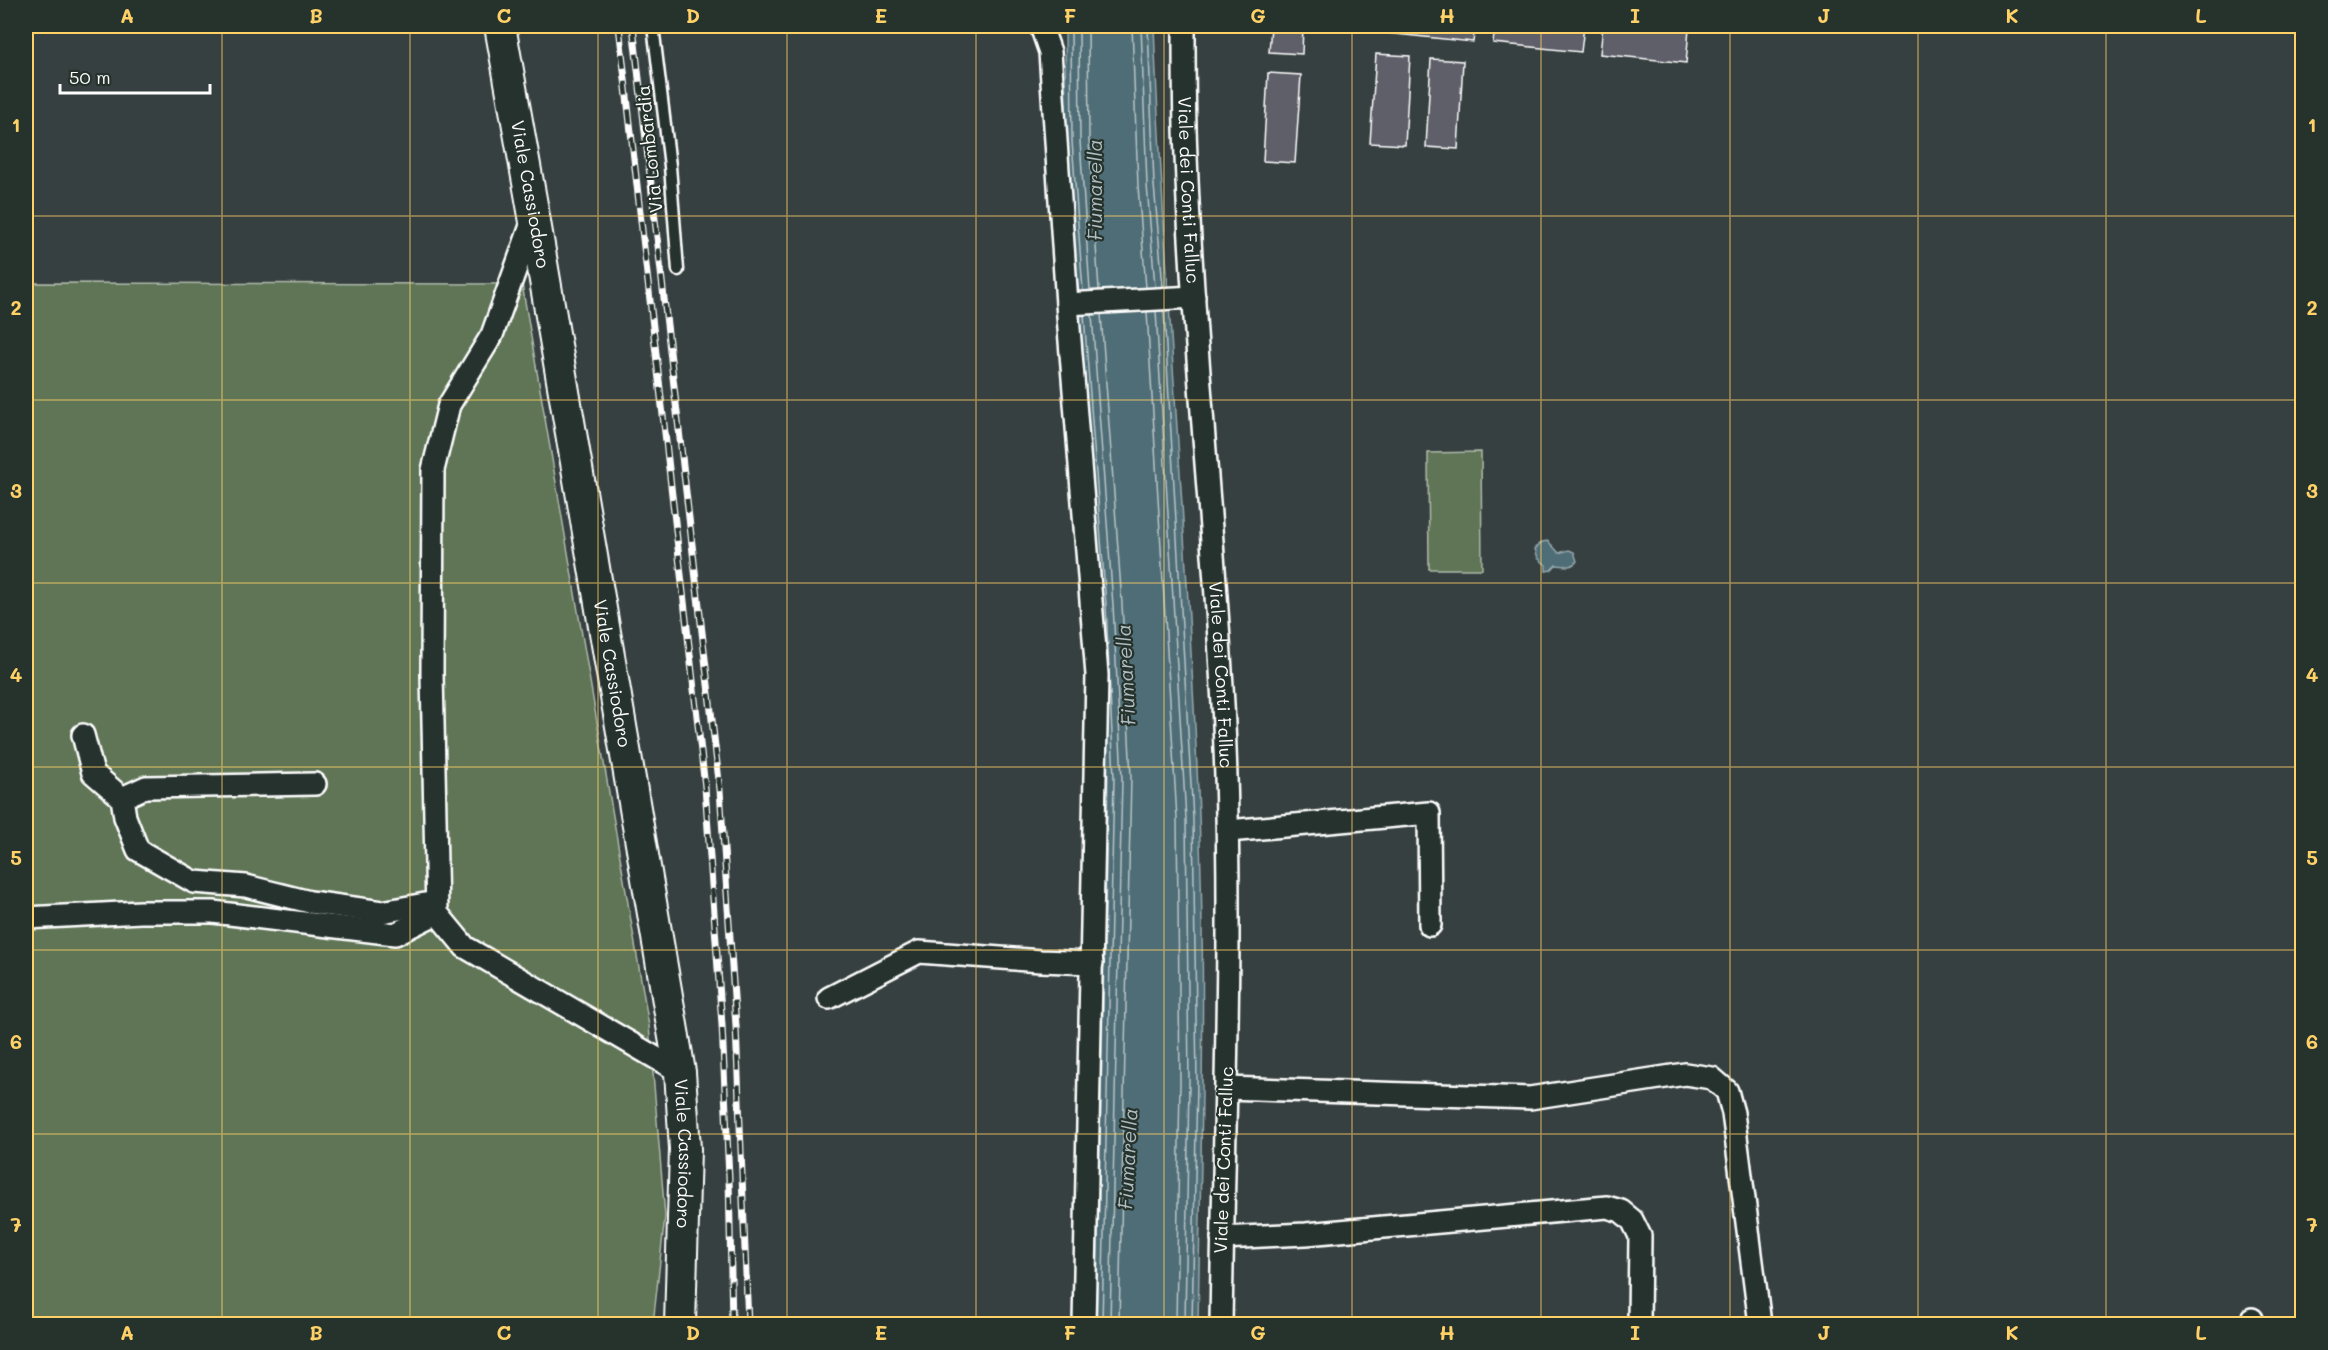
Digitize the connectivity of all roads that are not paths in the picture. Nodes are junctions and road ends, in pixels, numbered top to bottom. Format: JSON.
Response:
{"nodes":[{"id":1,"x":500,"y":26,"type":"edge"},
{"id":2,"x":654,"y":26,"type":"edge"},
{"id":3,"x":1041,"y":26,"type":"edge"},
{"id":4,"x":1052,"y":26,"type":"edge"},
{"id":5,"x":1184,"y":26,"type":"edge"},
{"id":6,"x":1050,"y":52,"type":"junction"},
{"id":7,"x":534,"y":216,"type":"junction"},
{"id":8,"x":678,"y":270,"type":"dead end"},
{"id":9,"x":1194,"y":297,"type":"junction"},
{"id":10,"x":1071,"y":304,"type":"junction"},
{"id":11,"x":83,"y":735,"type":"dead end"},
{"id":12,"x":315,"y":784,"type":"dead end"},
{"id":13,"x":123,"y":798,"type":"junction"},
{"id":14,"x":1227,"y":831,"type":"junction"},
{"id":15,"x":437,"y":908,"type":"junction"},
{"id":16,"x":26,"y":918,"type":"edge"},
{"id":17,"x":1430,"y":925,"type":"dead end"},
{"id":18,"x":1092,"y":963,"type":"junction"},
{"id":19,"x":829,"y":998,"type":"dead end"},
{"id":20,"x":680,"y":1072,"type":"junction"},
{"id":21,"x":1226,"y":1088,"type":"junction"},
{"id":22,"x":1222,"y":1238,"type":"junction"},
{"id":23,"x":680,"y":1324,"type":"edge"},
{"id":24,"x":1084,"y":1324,"type":"edge"},
{"id":25,"x":1221,"y":1324,"type":"edge"},
{"id":26,"x":1639,"y":1324,"type":"edge"},
{"id":27,"x":1760,"y":1324,"type":"edge"}],
"edges":[{"from":1,"to":7,"type":"main road","name":"Viale Cassiodoro"},
{"from":2,"to":8,"type":"lane","name":"Via Lombardia"},
{"from":3,"to":6,"type":"street"},
{"from":4,"to":6,"type":"street"},
{"from":5,"to":9,"type":"street","name":"Viale dei Conti Falluc"},
{"from":6,"to":10,"type":"street"},
{"from":7,"to":15,"type":"street"},
{"from":7,"to":20,"type":"main road","name":"Viale Cassiodoro"},
{"from":9,"to":10,"type":"street"},
{"from":9,"to":14,"type":"street","name":"Viale dei Conti Falluc"},
{"from":10,"to":18,"type":"street"},
{"from":11,"to":13,"type":"street"},
{"from":12,"to":13,"type":"street"},
{"from":13,"to":15,"type":"street"},
{"from":14,"to":17,"type":"street"},
{"from":14,"to":21,"type":"street","name":"Viale dei Conti Falluc"},
{"from":15,"to":16,"type":"street"},
{"from":15,"to":20,"type":"street"},
{"from":18,"to":19,"type":"street"},
{"from":18,"to":24,"type":"street"},
{"from":20,"to":23,"type":"main road","name":"Viale Cassiodoro"},
{"from":21,"to":22,"type":"street","name":"Viale dei Conti Falluc"},
{"from":21,"to":27,"type":"street"},
{"from":22,"to":25,"type":"street","name":"Viale dei Conti Falluc"},
{"from":22,"to":26,"type":"street"}]}
